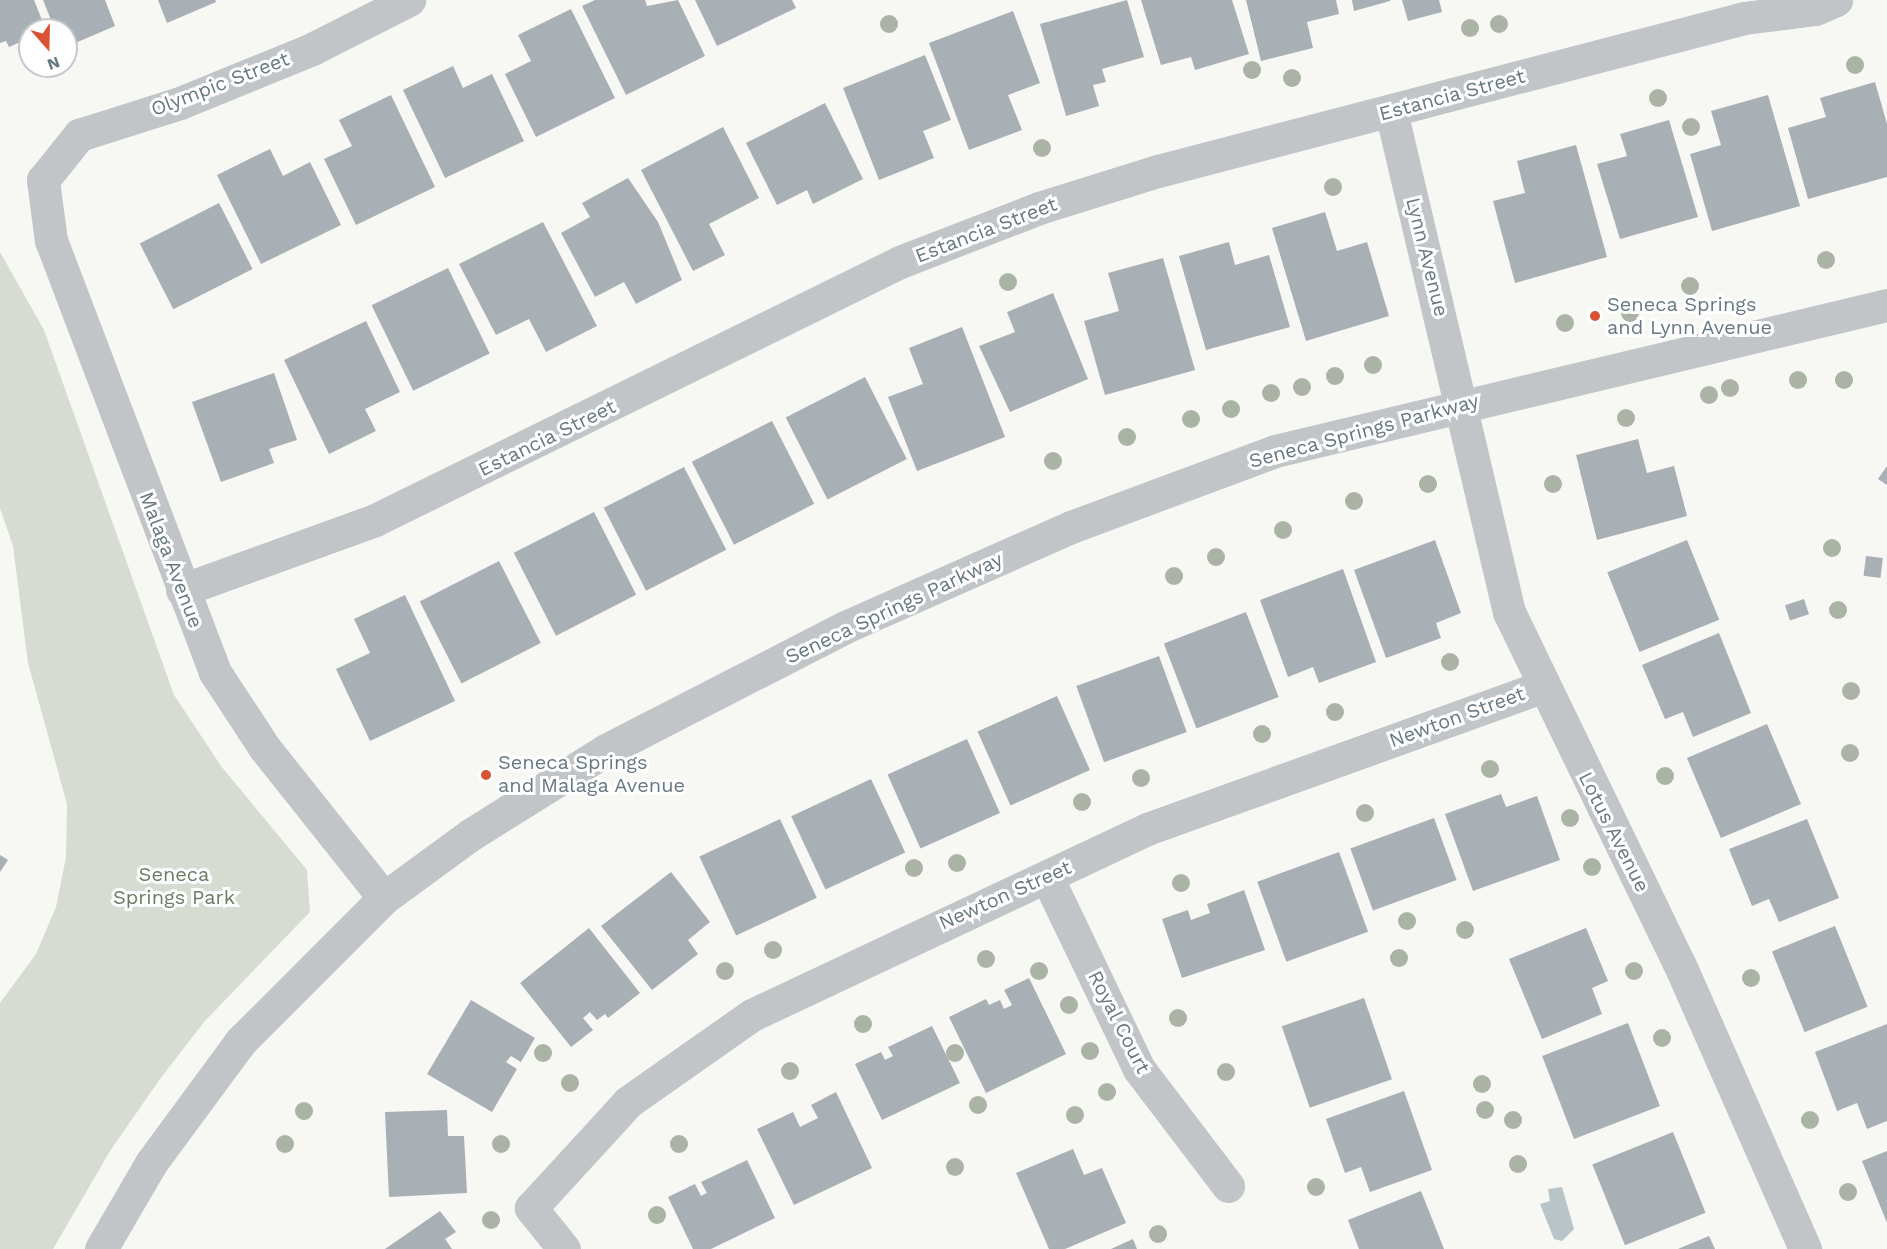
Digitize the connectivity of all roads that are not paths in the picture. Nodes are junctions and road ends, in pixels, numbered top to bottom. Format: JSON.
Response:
{"nodes":[{"id":1,"x":410,"y":0,"type":"edge"},
{"id":2,"x":1836,"y":0,"type":"edge"},
{"id":3,"x":1391,"y":111,"type":"junction"},
{"id":4,"x":44,"y":180,"type":"joint"},
{"id":5,"x":1887,"y":305,"type":"edge"},
{"id":6,"x":1462,"y":403,"type":"junction"},
{"id":7,"x":182,"y":590,"type":"junction"},
{"id":8,"x":1541,"y":687,"type":"junction"},
{"id":9,"x":1047,"y":877,"type":"junction"},
{"id":10,"x":384,"y":898,"type":"junction"},
{"id":11,"x":1228,"y":1186,"type":"dead end"},
{"id":12,"x":101,"y":1249,"type":"edge"},
{"id":13,"x":564,"y":1249,"type":"edge"},
{"id":14,"x":1805,"y":1249,"type":"edge"}],
"edges":[{"from":1,"to":4,"type":"street","name":"Olympic Street"},
{"from":2,"to":3,"type":"street","name":"Estancia Street"},
{"from":3,"to":6,"type":"street","name":"Lynn Avenue"},
{"from":3,"to":7,"type":"street","name":"Estancia Street"},
{"from":4,"to":7,"type":"street","name":"Malaga Avenue"},
{"from":5,"to":6,"type":"street","name":"Seneca Springs Parkway"},
{"from":6,"to":8,"type":"street","name":"Lotus Avenue"},
{"from":6,"to":10,"type":"street","name":"Seneca Springs Parkway"},
{"from":7,"to":10,"type":"street","name":"Malaga Avenue"},
{"from":8,"to":9,"type":"street","name":"Newton Street"},
{"from":8,"to":14,"type":"street","name":"Lotus Avenue"},
{"from":9,"to":11,"type":"street","name":"Royal Court"},
{"from":9,"to":13,"type":"street","name":"Newton Street"},
{"from":10,"to":12,"type":"street","name":"Seneca Springs Parkway"}]}
